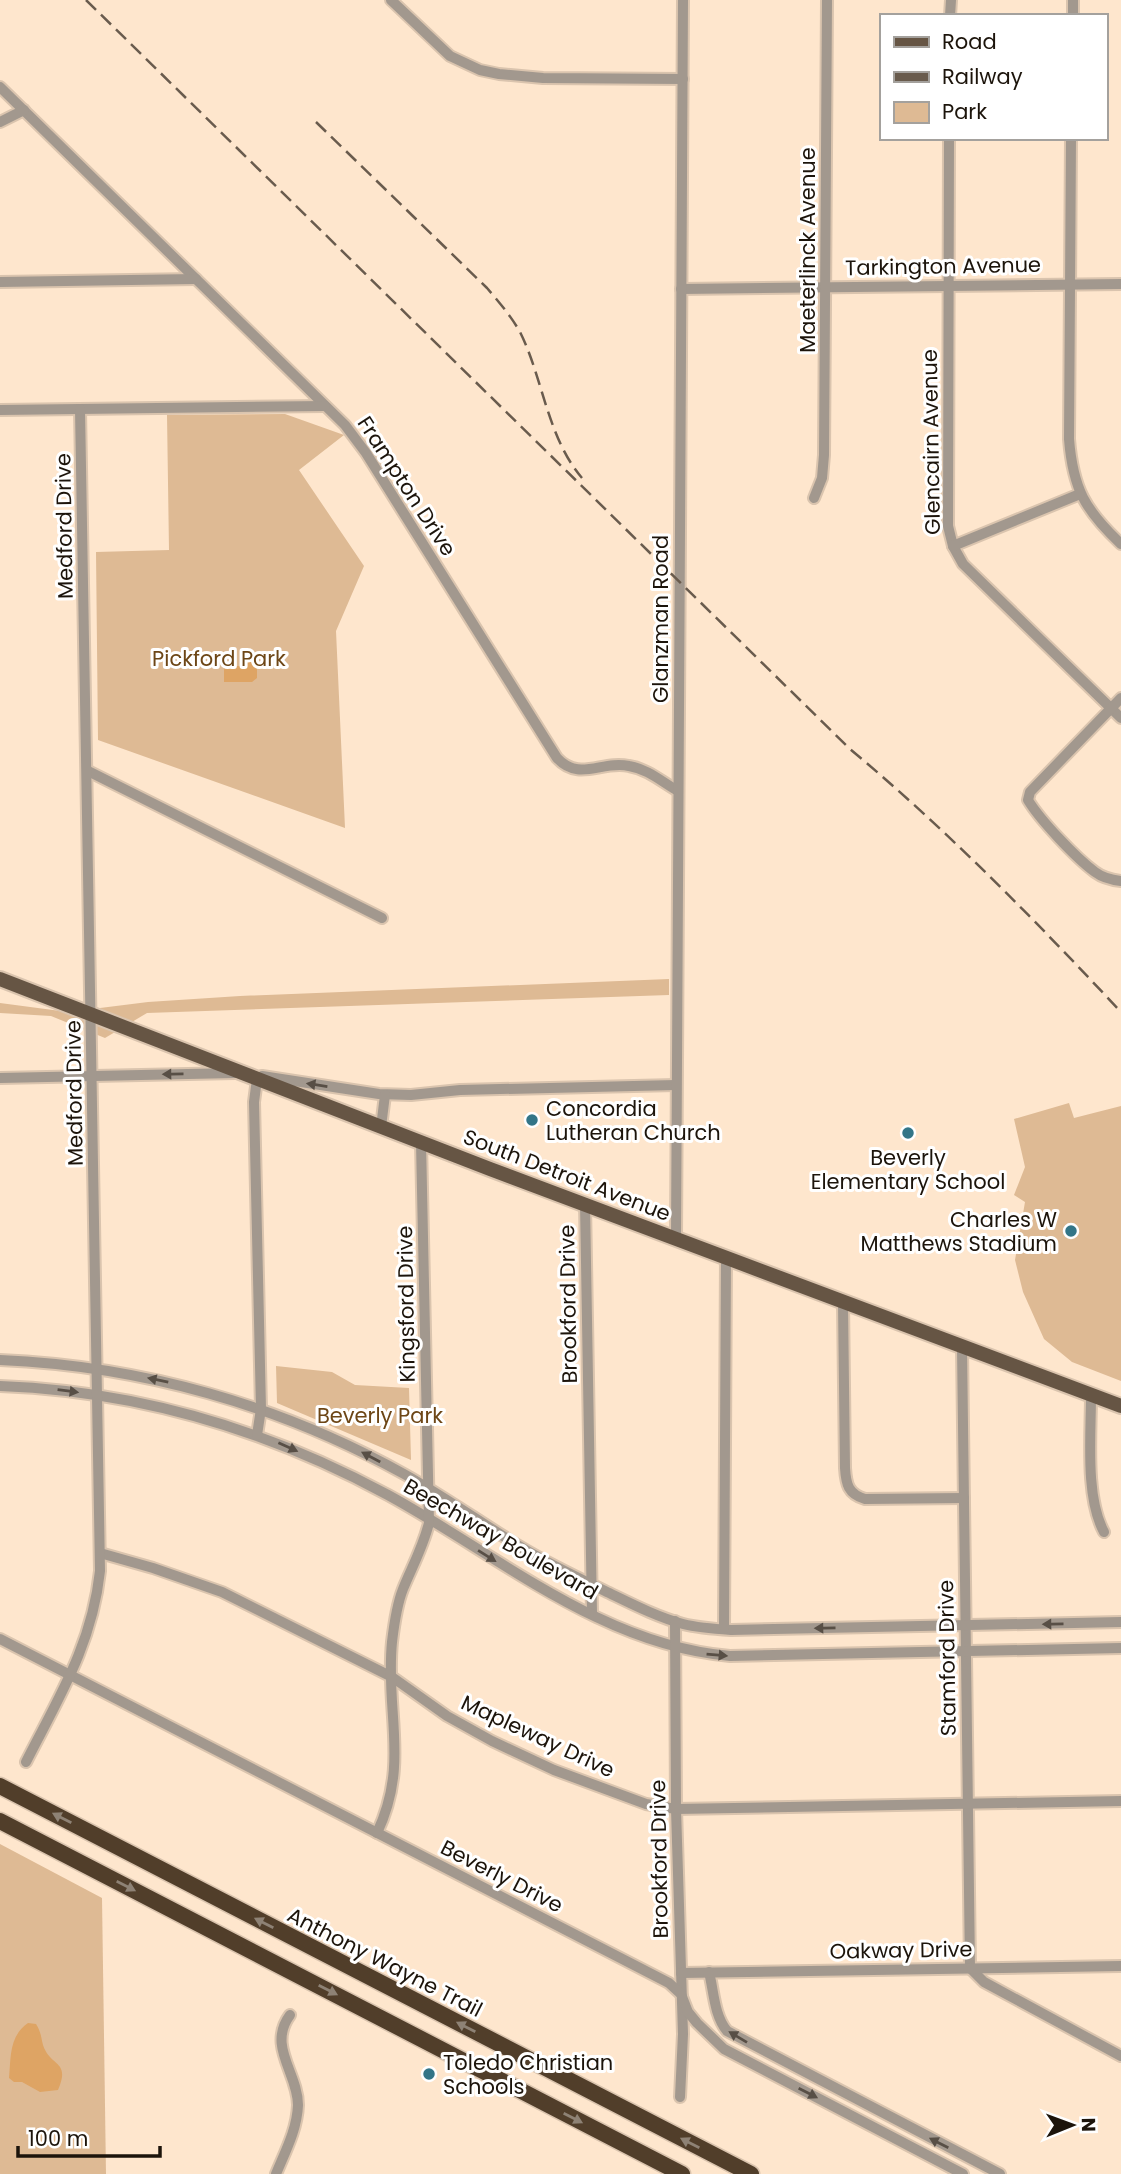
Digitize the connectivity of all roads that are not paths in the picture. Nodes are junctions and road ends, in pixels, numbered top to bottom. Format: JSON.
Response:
{"nodes":[{"id":1,"x":391,"y":0,"type":"edge"},
{"id":2,"x":683,"y":0,"type":"edge"},
{"id":3,"x":827,"y":0,"type":"edge"},
{"id":4,"x":683,"y":79,"type":"junction"},
{"id":5,"x":0,"y":87,"type":"edge"},
{"id":6,"x":24,"y":110,"type":"junction"},
{"id":7,"x":0,"y":122,"type":"edge"},
{"id":8,"x":950,"y":140,"type":"edge"},
{"id":9,"x":1071,"y":140,"type":"edge"},
{"id":10,"x":196,"y":279,"type":"junction"},
{"id":11,"x":0,"y":282,"type":"edge"},
{"id":12,"x":1121,"y":284,"type":"edge"},
{"id":13,"x":1070,"y":285,"type":"junction"},
{"id":14,"x":948,"y":286,"type":"junction"},
{"id":15,"x":826,"y":287,"type":"junction"},
{"id":16,"x":681,"y":289,"type":"junction"},
{"id":17,"x":326,"y":406,"type":"junction"},
{"id":18,"x":80,"y":409,"type":"junction"},
{"id":19,"x":0,"y":410,"type":"edge"},
{"id":20,"x":1080,"y":494,"type":"junction"},
{"id":21,"x":814,"y":498,"type":"dead end"},
{"id":22,"x":1121,"y":544,"type":"edge"},
{"id":23,"x":953,"y":546,"type":"junction"},
{"id":24,"x":1121,"y":698,"type":"edge"},
{"id":25,"x":1111,"y":709,"type":"junction"},
{"id":26,"x":1121,"y":718,"type":"edge"},
{"id":27,"x":88,"y":771,"type":"junction"},
{"id":28,"x":678,"y":791,"type":"junction"},
{"id":29,"x":1121,"y":881,"type":"edge"},
{"id":30,"x":382,"y":918,"type":"dead end"},
{"id":31,"x":0,"y":979,"type":"edge"},
{"id":32,"x":92,"y":1015,"type":"junction"},
{"id":33,"x":241,"y":1073,"type":"junction"},
{"id":34,"x":92,"y":1076,"type":"junction"},
{"id":35,"x":0,"y":1078,"type":"edge"},
{"id":36,"x":257,"y":1079,"type":"junction"},
{"id":37,"x":677,"y":1085,"type":"junction"},
{"id":38,"x":385,"y":1094,"type":"junction"},
{"id":39,"x":381,"y":1127,"type":"junction"},
{"id":40,"x":421,"y":1142,"type":"junction"},
{"id":41,"x":585,"y":1203,"type":"junction"},
{"id":42,"x":676,"y":1238,"type":"junction"},
{"id":43,"x":726,"y":1257,"type":"junction"},
{"id":44,"x":843,"y":1303,"type":"junction"},
{"id":45,"x":962,"y":1347,"type":"junction"},
{"id":46,"x":0,"y":1360,"type":"edge"},
{"id":47,"x":97,"y":1369,"type":"junction"},
{"id":48,"x":0,"y":1386,"type":"edge"},
{"id":49,"x":98,"y":1395,"type":"junction"},
{"id":50,"x":1091,"y":1395,"type":"junction"},
{"id":51,"x":1121,"y":1406,"type":"edge"},
{"id":52,"x":261,"y":1409,"type":"junction"},
{"id":53,"x":257,"y":1435,"type":"junction"},
{"id":54,"x":429,"y":1489,"type":"junction"},
{"id":55,"x":964,"y":1498,"type":"junction"},
{"id":56,"x":429,"y":1519,"type":"junction"},
{"id":57,"x":1104,"y":1532,"type":"dead end"},
{"id":58,"x":100,"y":1553,"type":"junction"},
{"id":59,"x":592,"y":1585,"type":"junction"},
{"id":60,"x":592,"y":1614,"type":"junction"},
{"id":61,"x":675,"y":1621,"type":"junction"},
{"id":62,"x":1121,"y":1622,"type":"edge"},
{"id":63,"x":965,"y":1626,"type":"junction"},
{"id":64,"x":724,"y":1629,"type":"junction"},
{"id":65,"x":0,"y":1639,"type":"edge"},
{"id":66,"x":675,"y":1648,"type":"junction"},
{"id":67,"x":1121,"y":1648,"type":"edge"},
{"id":68,"x":966,"y":1651,"type":"junction"},
{"id":69,"x":70,"y":1675,"type":"junction"},
{"id":70,"x":392,"y":1677,"type":"junction"},
{"id":71,"x":26,"y":1762,"type":"dead end"},
{"id":72,"x":0,"y":1786,"type":"edge"},
{"id":73,"x":1121,"y":1801,"type":"edge"},
{"id":74,"x":968,"y":1803,"type":"junction"},
{"id":75,"x":676,"y":1808,"type":"junction"},
{"id":76,"x":0,"y":1821,"type":"edge"},
{"id":77,"x":377,"y":1833,"type":"junction"},
{"id":78,"x":1121,"y":1966,"type":"edge"},
{"id":79,"x":970,"y":1968,"type":"junction"},
{"id":80,"x":709,"y":1972,"type":"junction"},
{"id":81,"x":681,"y":1973,"type":"junction"},
{"id":82,"x":681,"y":1994,"type":"junction"},
{"id":83,"x":290,"y":2015,"type":"dead end"},
{"id":84,"x":1121,"y":2056,"type":"edge"},
{"id":85,"x":680,"y":2097,"type":"dead end"},
{"id":86,"x":276,"y":2174,"type":"edge"},
{"id":87,"x":682,"y":2174,"type":"edge"},
{"id":88,"x":751,"y":2174,"type":"edge"},
{"id":89,"x":963,"y":2174,"type":"edge"},
{"id":90,"x":1000,"y":2174,"type":"edge"}],
"edges":[{"from":1,"to":4,"type":"street"},
{"from":2,"to":4,"type":"street","name":"Glanzman Road"},
{"from":3,"to":15,"type":"street","name":"Maeterlinck Avenue"},
{"from":4,"to":16,"type":"street","name":"Glanzman Road"},
{"from":5,"to":6,"type":"street","name":"Frampton Drive"},
{"from":6,"to":7,"type":"street"},
{"from":6,"to":10,"type":"street","name":"Frampton Drive"},
{"from":8,"to":14,"type":"street","name":"Glencairn Avenue"},
{"from":9,"to":13,"type":"street"},
{"from":10,"to":11,"type":"street"},
{"from":10,"to":17,"type":"street","name":"Frampton Drive"},
{"from":12,"to":13,"type":"street","name":"Tarkington Avenue"},
{"from":13,"to":14,"type":"street","name":"Tarkington Avenue"},
{"from":13,"to":20,"type":"street"},
{"from":14,"to":15,"type":"street","name":"Tarkington Avenue"},
{"from":14,"to":23,"type":"street","name":"Glencairn Avenue"},
{"from":15,"to":16,"type":"street","name":"Tarkington Avenue"},
{"from":15,"to":21,"type":"street","name":"Maeterlinck Avenue"},
{"from":16,"to":28,"type":"street","name":"Glanzman Road"},
{"from":17,"to":18,"type":"street"},
{"from":17,"to":28,"type":"street","name":"Frampton Drive"},
{"from":18,"to":19,"type":"street"},
{"from":18,"to":27,"type":"street","name":"Medford Drive"},
{"from":20,"to":22,"type":"street"},
{"from":20,"to":23,"type":"street"},
{"from":23,"to":25,"type":"street","name":"Glencairn Avenue"},
{"from":24,"to":25,"type":"street"},
{"from":25,"to":26,"type":"street","name":"Glencairn Avenue"},
{"from":25,"to":29,"type":"street"},
{"from":27,"to":30,"type":"street"},
{"from":27,"to":32,"type":"street","name":"Medford Drive"},
{"from":28,"to":37,"type":"street","name":"Glanzman Road"},
{"from":31,"to":32,"type":"main road","name":"South Detroit Avenue"},
{"from":32,"to":33,"type":"main road","name":"South Detroit Avenue"},
{"from":32,"to":34,"type":"street","name":"Medford Drive"},
{"from":33,"to":34,"type":"street","one_way":true},
{"from":33,"to":36,"type":"main road","name":"South Detroit Avenue"},
{"from":38,"to":33,"type":"street","one_way":true},
{"from":34,"to":35,"type":"street"},
{"from":34,"to":47,"type":"street","name":"Medford Drive"},
{"from":36,"to":39,"type":"main road","name":"South Detroit Avenue"},
{"from":36,"to":52,"type":"street"},
{"from":37,"to":38,"type":"street"},
{"from":37,"to":42,"type":"street","name":"Glanzman Road"},
{"from":38,"to":39,"type":"street"},
{"from":39,"to":40,"type":"main road","name":"South Detroit Avenue"},
{"from":40,"to":41,"type":"main road","name":"South Detroit Avenue"},
{"from":40,"to":54,"type":"street","name":"Kingsford Drive"},
{"from":41,"to":42,"type":"main road","name":"South Detroit Avenue"},
{"from":41,"to":59,"type":"street","name":"Brookford Drive"},
{"from":42,"to":43,"type":"main road","name":"South Detroit Avenue"},
{"from":43,"to":44,"type":"main road","name":"South Detroit Avenue"},
{"from":43,"to":64,"type":"street"},
{"from":44,"to":45,"type":"main road","name":"South Detroit Avenue"},
{"from":44,"to":55,"type":"street"},
{"from":45,"to":50,"type":"main road","name":"South Detroit Avenue"},
{"from":45,"to":55,"type":"street","name":"Stamford Drive"},
{"from":46,"to":47,"type":"street","name":"Beechway Boulevard"},
{"from":47,"to":49,"type":"street","name":"Medford Drive"},
{"from":52,"to":47,"type":"street","name":"Beechway Boulevard","one_way":true},
{"from":48,"to":49,"type":"street","name":"Beechway Boulevard","one_way":true},
{"from":49,"to":53,"type":"street","name":"Beechway Boulevard"},
{"from":49,"to":58,"type":"street","name":"Medford Drive"},
{"from":50,"to":51,"type":"main road","name":"South Detroit Avenue"},
{"from":50,"to":57,"type":"street"},
{"from":52,"to":53,"type":"street"},
{"from":54,"to":52,"type":"street","name":"Beechway Boulevard","one_way":true},
{"from":53,"to":56,"type":"street","name":"Beechway Boulevard","one_way":true},
{"from":54,"to":56,"type":"street","name":"Kingsford Drive"},
{"from":54,"to":59,"type":"street","name":"Beechway Boulevard"},
{"from":55,"to":63,"type":"street","name":"Stamford Drive"},
{"from":56,"to":60,"type":"street","name":"Beechway Boulevard","one_way":true},
{"from":56,"to":70,"type":"street","name":"Kingsford Drive"},
{"from":58,"to":69,"type":"street","name":"Medford Drive"},
{"from":58,"to":70,"type":"street","name":"Mapleway Drive"},
{"from":59,"to":60,"type":"street","name":"Brookford Drive"},
{"from":59,"to":61,"type":"street","name":"Beechway Boulevard"},
{"from":60,"to":66,"type":"street","name":"Beechway Boulevard"},
{"from":61,"to":64,"type":"street","name":"Beechway Boulevard"},
{"from":61,"to":66,"type":"street","name":"Brookford Drive"},
{"from":62,"to":63,"type":"street","name":"Beechway Boulevard","one_way":true},
{"from":63,"to":64,"type":"street","name":"Beechway Boulevard","one_way":true},
{"from":63,"to":68,"type":"street","name":"Stamford Drive"},
{"from":65,"to":69,"type":"street","name":"Beverly Drive"},
{"from":66,"to":68,"type":"street","name":"Beechway Boulevard","one_way":true},
{"from":66,"to":75,"type":"street","name":"Brookford Drive"},
{"from":67,"to":68,"type":"street","name":"Beechway Boulevard"},
{"from":68,"to":74,"type":"street","name":"Stamford Drive"},
{"from":69,"to":71,"type":"street","name":"Medford Drive"},
{"from":69,"to":77,"type":"street","name":"Beverly Drive"},
{"from":70,"to":75,"type":"street","name":"Mapleway Drive"},
{"from":70,"to":77,"type":"street","name":"Kingsford Drive"},
{"from":88,"to":72,"type":"highway","name":"Anthony Wayne Trail","one_way":true},
{"from":73,"to":74,"type":"street","name":"Mapleway Drive"},
{"from":74,"to":75,"type":"street","name":"Mapleway Drive"},
{"from":74,"to":79,"type":"street","name":"Stamford Drive"},
{"from":75,"to":81,"type":"street","name":"Brookford Drive"},
{"from":76,"to":87,"type":"highway","one_way":true},
{"from":77,"to":82,"type":"street","name":"Beverly Drive"},
{"from":78,"to":79,"type":"street","name":"Oakway Drive"},
{"from":79,"to":80,"type":"street","name":"Oakway Drive"},
{"from":79,"to":84,"type":"street"},
{"from":80,"to":81,"type":"street","name":"Oakway Drive"},
{"from":90,"to":80,"type":"street","one_way":true},
{"from":81,"to":82,"type":"street","name":"Brookford Drive"},
{"from":82,"to":85,"type":"street","name":"Brookford Drive"},
{"from":82,"to":89,"type":"street","name":"Beverly Drive","one_way":true},
{"from":83,"to":86,"type":"street"}]}
